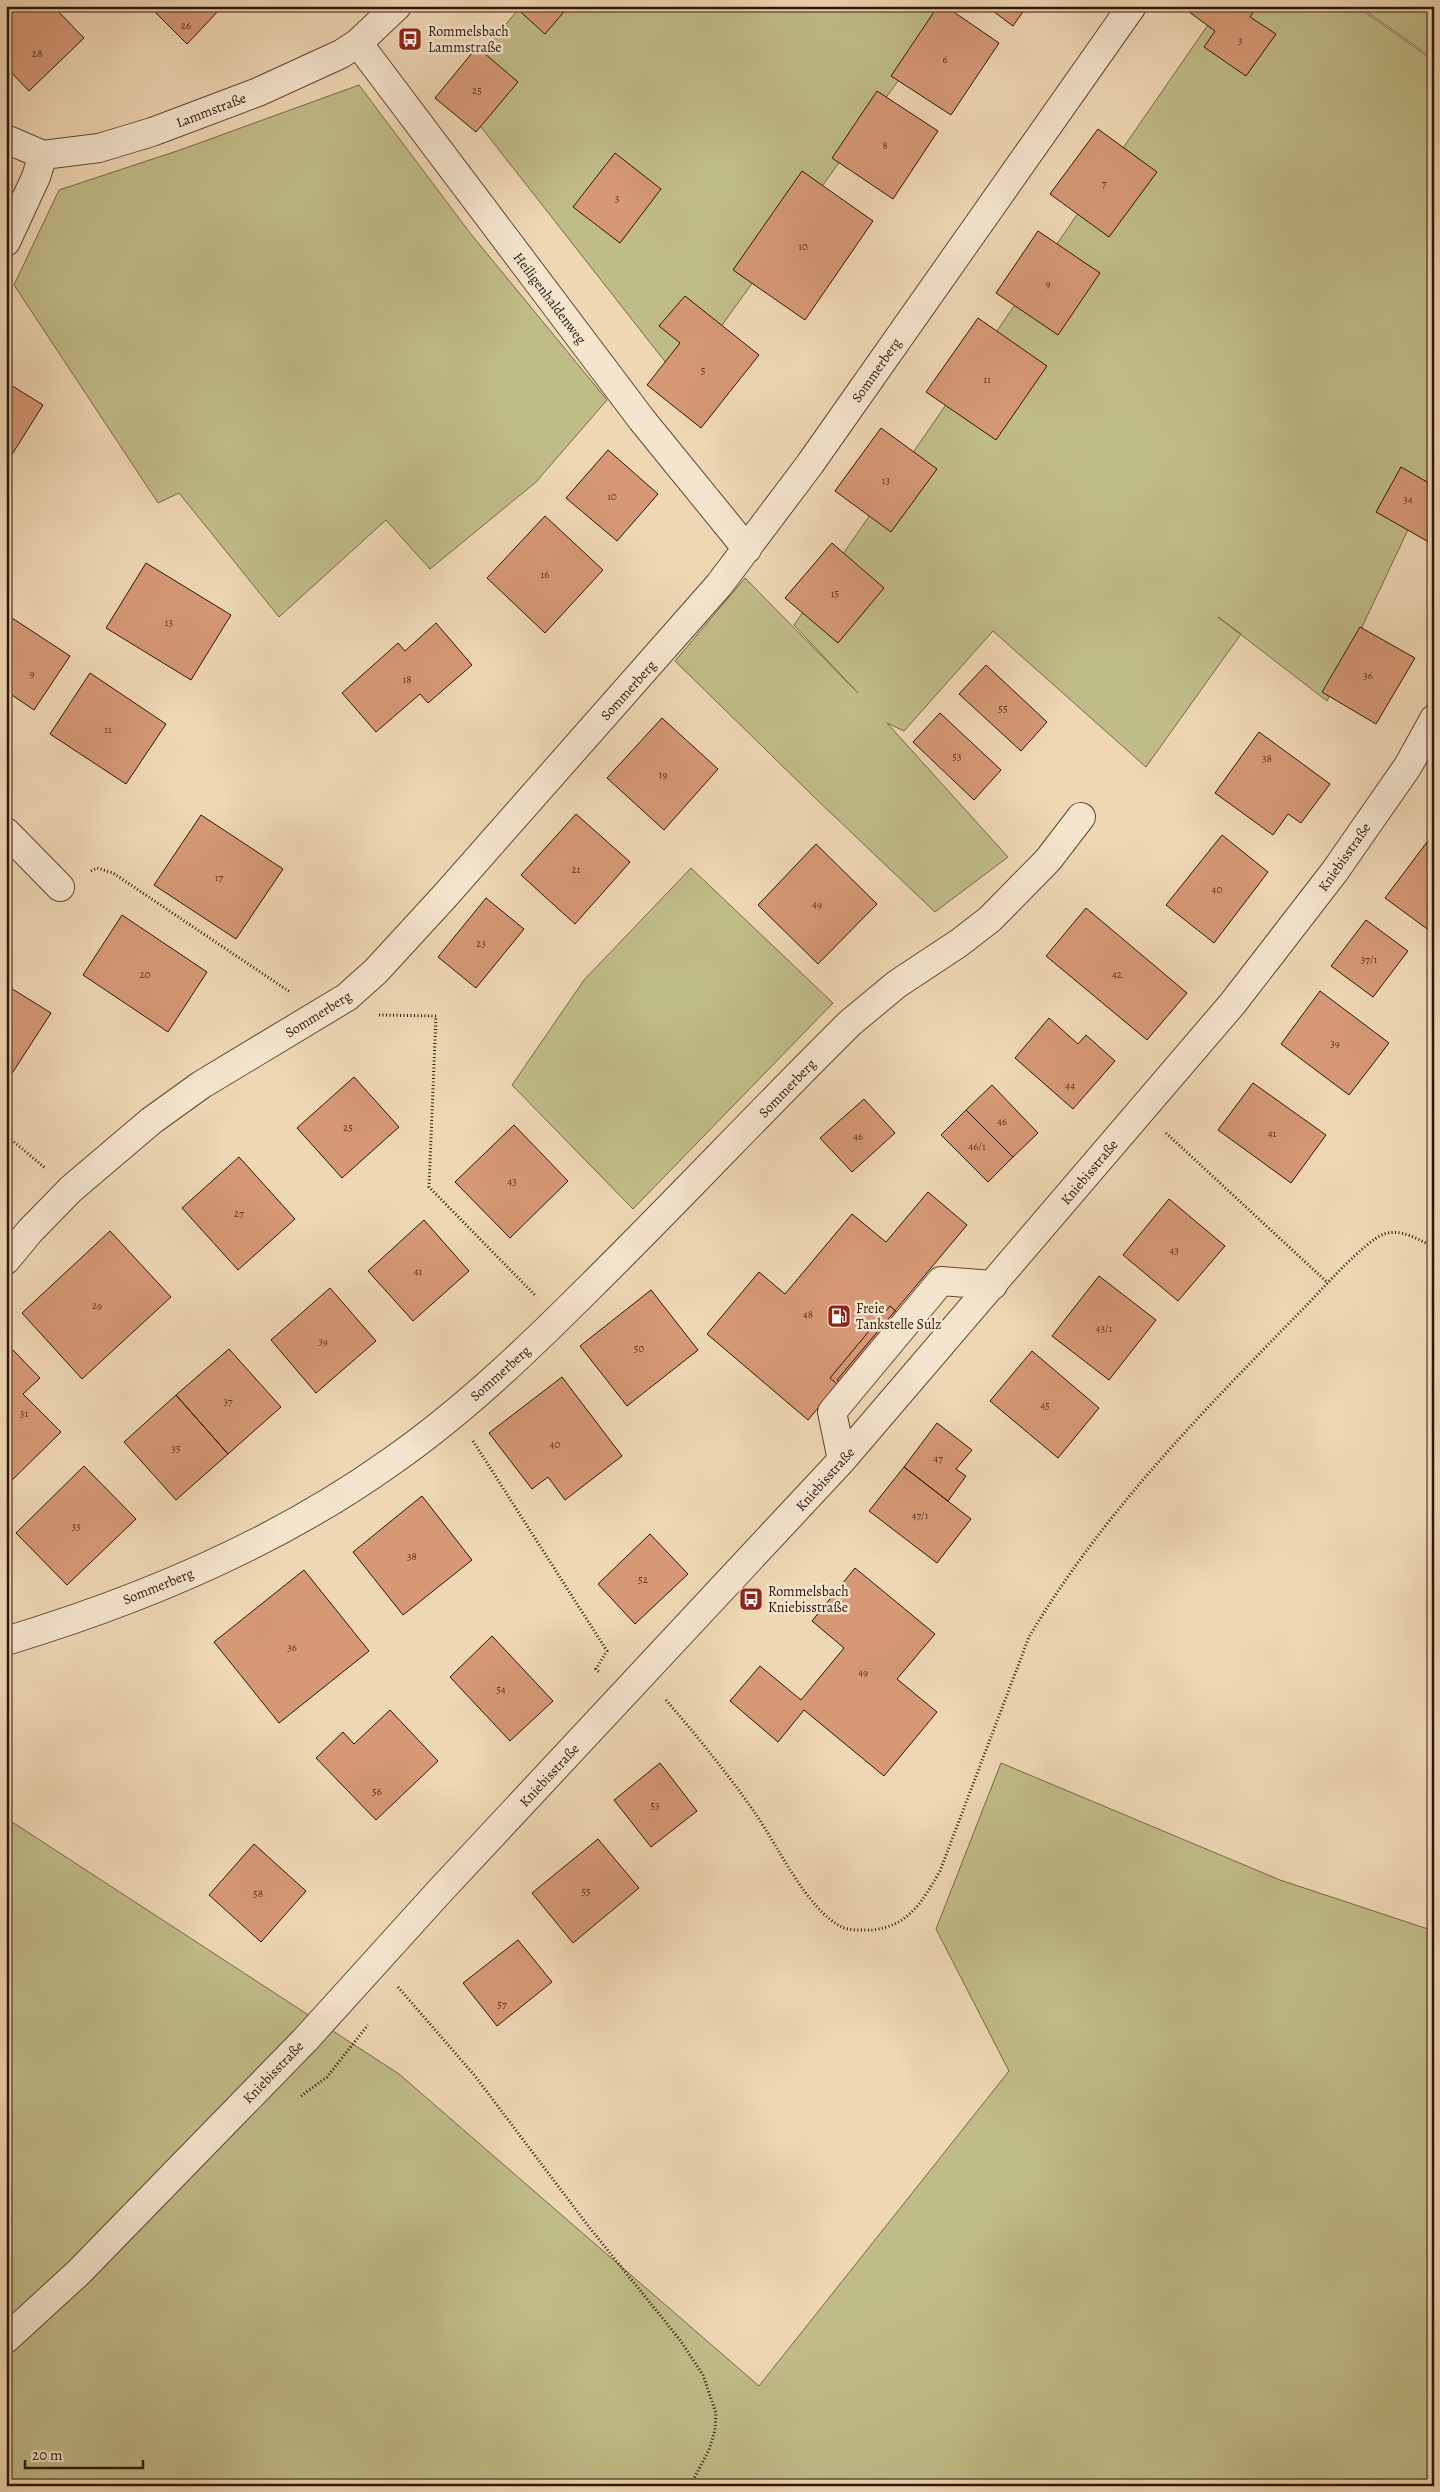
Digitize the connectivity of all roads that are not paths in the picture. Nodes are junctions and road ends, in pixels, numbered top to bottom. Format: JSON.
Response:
{"nodes":[{"id":1,"x":397,"y":6,"type":"edge"},
{"id":2,"x":1132,"y":6,"type":"edge"},
{"id":3,"x":358,"y":43,"type":"junction"},
{"id":4,"x":6,"y":139,"type":"edge"},
{"id":5,"x":43,"y":154,"type":"junction"},
{"id":6,"x":6,"y":242,"type":"edge"},
{"id":7,"x":747,"y":548,"type":"junction"},
{"id":8,"x":1434,"y":719,"type":"edge"},
{"id":9,"x":1081,"y":817,"type":"dead end"},
{"id":10,"x":6,"y":832,"type":"edge"},
{"id":11,"x":60,"y":887,"type":"road end"},
{"id":12,"x":6,"y":1260,"type":"edge"},
{"id":13,"x":993,"y":1285,"type":"junction"},
{"id":14,"x":842,"y":1460,"type":"junction"},
{"id":15,"x":6,"y":1640,"type":"edge"},
{"id":16,"x":6,"y":2339,"type":"edge"}],
"edges":[{"from":1,"to":3,"type":"street","name":"Lammstraße"},
{"from":2,"to":7,"type":"street","name":"Sommerberg"},
{"from":3,"to":5,"type":"street","name":"Lammstraße"},
{"from":3,"to":7,"type":"street","name":"Heiligenhaldenweg"},
{"from":4,"to":5,"type":"street","name":"Lammstraße"},
{"from":5,"to":6,"type":"street"},
{"from":7,"to":12,"type":"street","name":"Sommerberg"},
{"from":8,"to":13,"type":"street","name":"Kniebisstraße"},
{"from":9,"to":15,"type":"street","name":"Sommerberg"},
{"from":10,"to":11,"type":"street"},
{"from":13,"to":14,"type":"street","name":"Kniebisstraße"},
{"from":13,"to":14,"type":"street"},
{"from":14,"to":16,"type":"street","name":"Kniebisstraße"}]}
